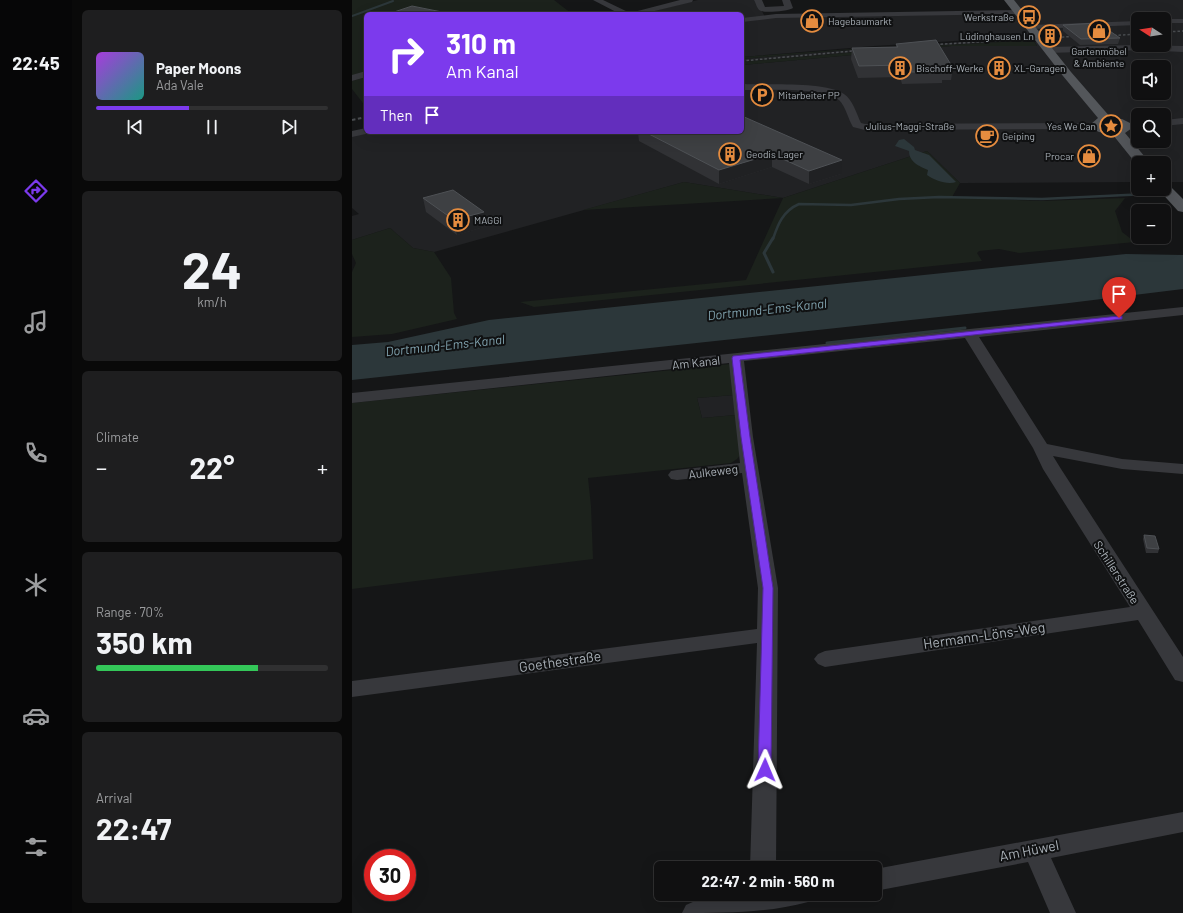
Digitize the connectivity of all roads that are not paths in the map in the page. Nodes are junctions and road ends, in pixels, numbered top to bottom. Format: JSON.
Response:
{"nodes":[{"id":1,"x":611,"y":0,"type":"edge"},
{"id":2,"x":689,"y":0,"type":"edge"},
{"id":3,"x":758,"y":0,"type":"edge"},
{"id":4,"x":1009,"y":0,"type":"edge"},
{"id":5,"x":599,"y":1,"type":"edge"},
{"id":6,"x":787,"y":4,"type":"edge"},
{"id":7,"x":860,"y":11,"type":"dead end"},
{"id":8,"x":622,"y":12,"type":"edge"},
{"id":9,"x":641,"y":12,"type":"edge"},
{"id":10,"x":1019,"y":12,"type":"junction"},
{"id":11,"x":744,"y":20,"type":"edge"},
{"id":12,"x":1183,"y":20,"type":"edge"},
{"id":13,"x":1171,"y":21,"type":"edge"},
{"id":14,"x":1131,"y":23,"type":"edge"},
{"id":15,"x":1031,"y":27,"type":"junction"},
{"id":16,"x":1183,"y":49,"type":"edge"},
{"id":17,"x":1049,"y":50,"type":"junction"},
{"id":18,"x":364,"y":75,"type":"edge"},
{"id":19,"x":352,"y":78,"type":"edge"},
{"id":20,"x":744,"y":87,"type":"edge"},
{"id":21,"x":1183,"y":121,"type":"edge"},
{"id":22,"x":1171,"y":122,"type":"edge"},
{"id":23,"x":1102,"y":123,"type":"junction"},
{"id":24,"x":1127,"y":128,"type":"edge"},
{"id":25,"x":364,"y":132,"type":"edge"},
{"id":26,"x":352,"y":134,"type":"edge"},
{"id":27,"x":1140,"y":156,"type":"edge"},
{"id":28,"x":1171,"y":195,"type":"edge"},
{"id":29,"x":1182,"y":207,"type":"edge"},
{"id":30,"x":1183,"y":311,"type":"edge"},
{"id":31,"x":968,"y":334,"type":"junction"},
{"id":32,"x":736,"y":358,"type":"junction"},
{"id":33,"x":352,"y":398,"type":"edge"},
{"id":34,"x":1041,"y":448,"type":"junction"},
{"id":35,"x":750,"y":467,"type":"junction"},
{"id":36,"x":1183,"y":469,"type":"edge"},
{"id":37,"x":677,"y":475,"type":"dead end"},
{"id":38,"x":1143,"y":612,"type":"junction"},
{"id":39,"x":768,"y":635,"type":"junction"},
{"id":40,"x":825,"y":659,"type":"dead end"},
{"id":41,"x":1183,"y":674,"type":"edge"},
{"id":42,"x":352,"y":689,"type":"edge"},
{"id":43,"x":1183,"y":822,"type":"edge"},
{"id":44,"x":1035,"y":849,"type":"junction"},
{"id":45,"x":763,"y":861,"type":"edge"},
{"id":46,"x":882,"y":879,"type":"edge"},
{"id":47,"x":749,"y":901,"type":"edge"},
{"id":48,"x":695,"y":913,"type":"edge"},
{"id":49,"x":1063,"y":913,"type":"edge"}],
"edges":[{"from":1,"to":5,"type":"street"},
{"from":2,"to":9,"type":"street"},
{"from":3,"to":6,"type":"street"},
{"from":4,"to":10,"type":"main road"},
{"from":5,"to":8,"type":"street"},
{"from":6,"to":7,"type":"street"},
{"from":10,"to":11,"type":"street"},
{"from":10,"to":15,"type":"main road"},
{"from":12,"to":13,"type":"street"},
{"from":14,"to":15,"type":"street"},
{"from":15,"to":17,"type":"main road"},
{"from":16,"to":17,"type":"street"},
{"from":17,"to":23,"type":"main road"},
{"from":18,"to":19,"type":"street"},
{"from":20,"to":23,"type":"street","name":"Julius-Maggi-Straße"},
{"from":21,"to":22,"type":"street"},
{"from":23,"to":24,"type":"main road"},
{"from":24,"to":27,"type":"main road"},
{"from":25,"to":26,"type":"street"},
{"from":28,"to":29,"type":"main road"},
{"from":30,"to":31,"type":"street","name":"Am Kanal"},
{"from":31,"to":32,"type":"street","name":"Am Kanal"},
{"from":31,"to":34,"type":"street"},
{"from":32,"to":33,"type":"street","name":"Am Kanal"},
{"from":32,"to":35,"type":"street"},
{"from":34,"to":36,"type":"street"},
{"from":34,"to":38,"type":"street","name":"Schillerstraße"},
{"from":35,"to":37,"type":"street","name":"Aulkeweg"},
{"from":35,"to":39,"type":"street"},
{"from":38,"to":40,"type":"street","name":"Hermann-Löns-Weg"},
{"from":38,"to":41,"type":"street","name":"Schillerstraße"},
{"from":39,"to":42,"type":"street","name":"Goethestraße"},
{"from":39,"to":45,"type":"street"},
{"from":43,"to":44,"type":"street","name":"Am Hüwel"},
{"from":44,"to":46,"type":"street","name":"Am Hüwel"},
{"from":44,"to":49,"type":"street"},
{"from":47,"to":48,"type":"street"}]}
